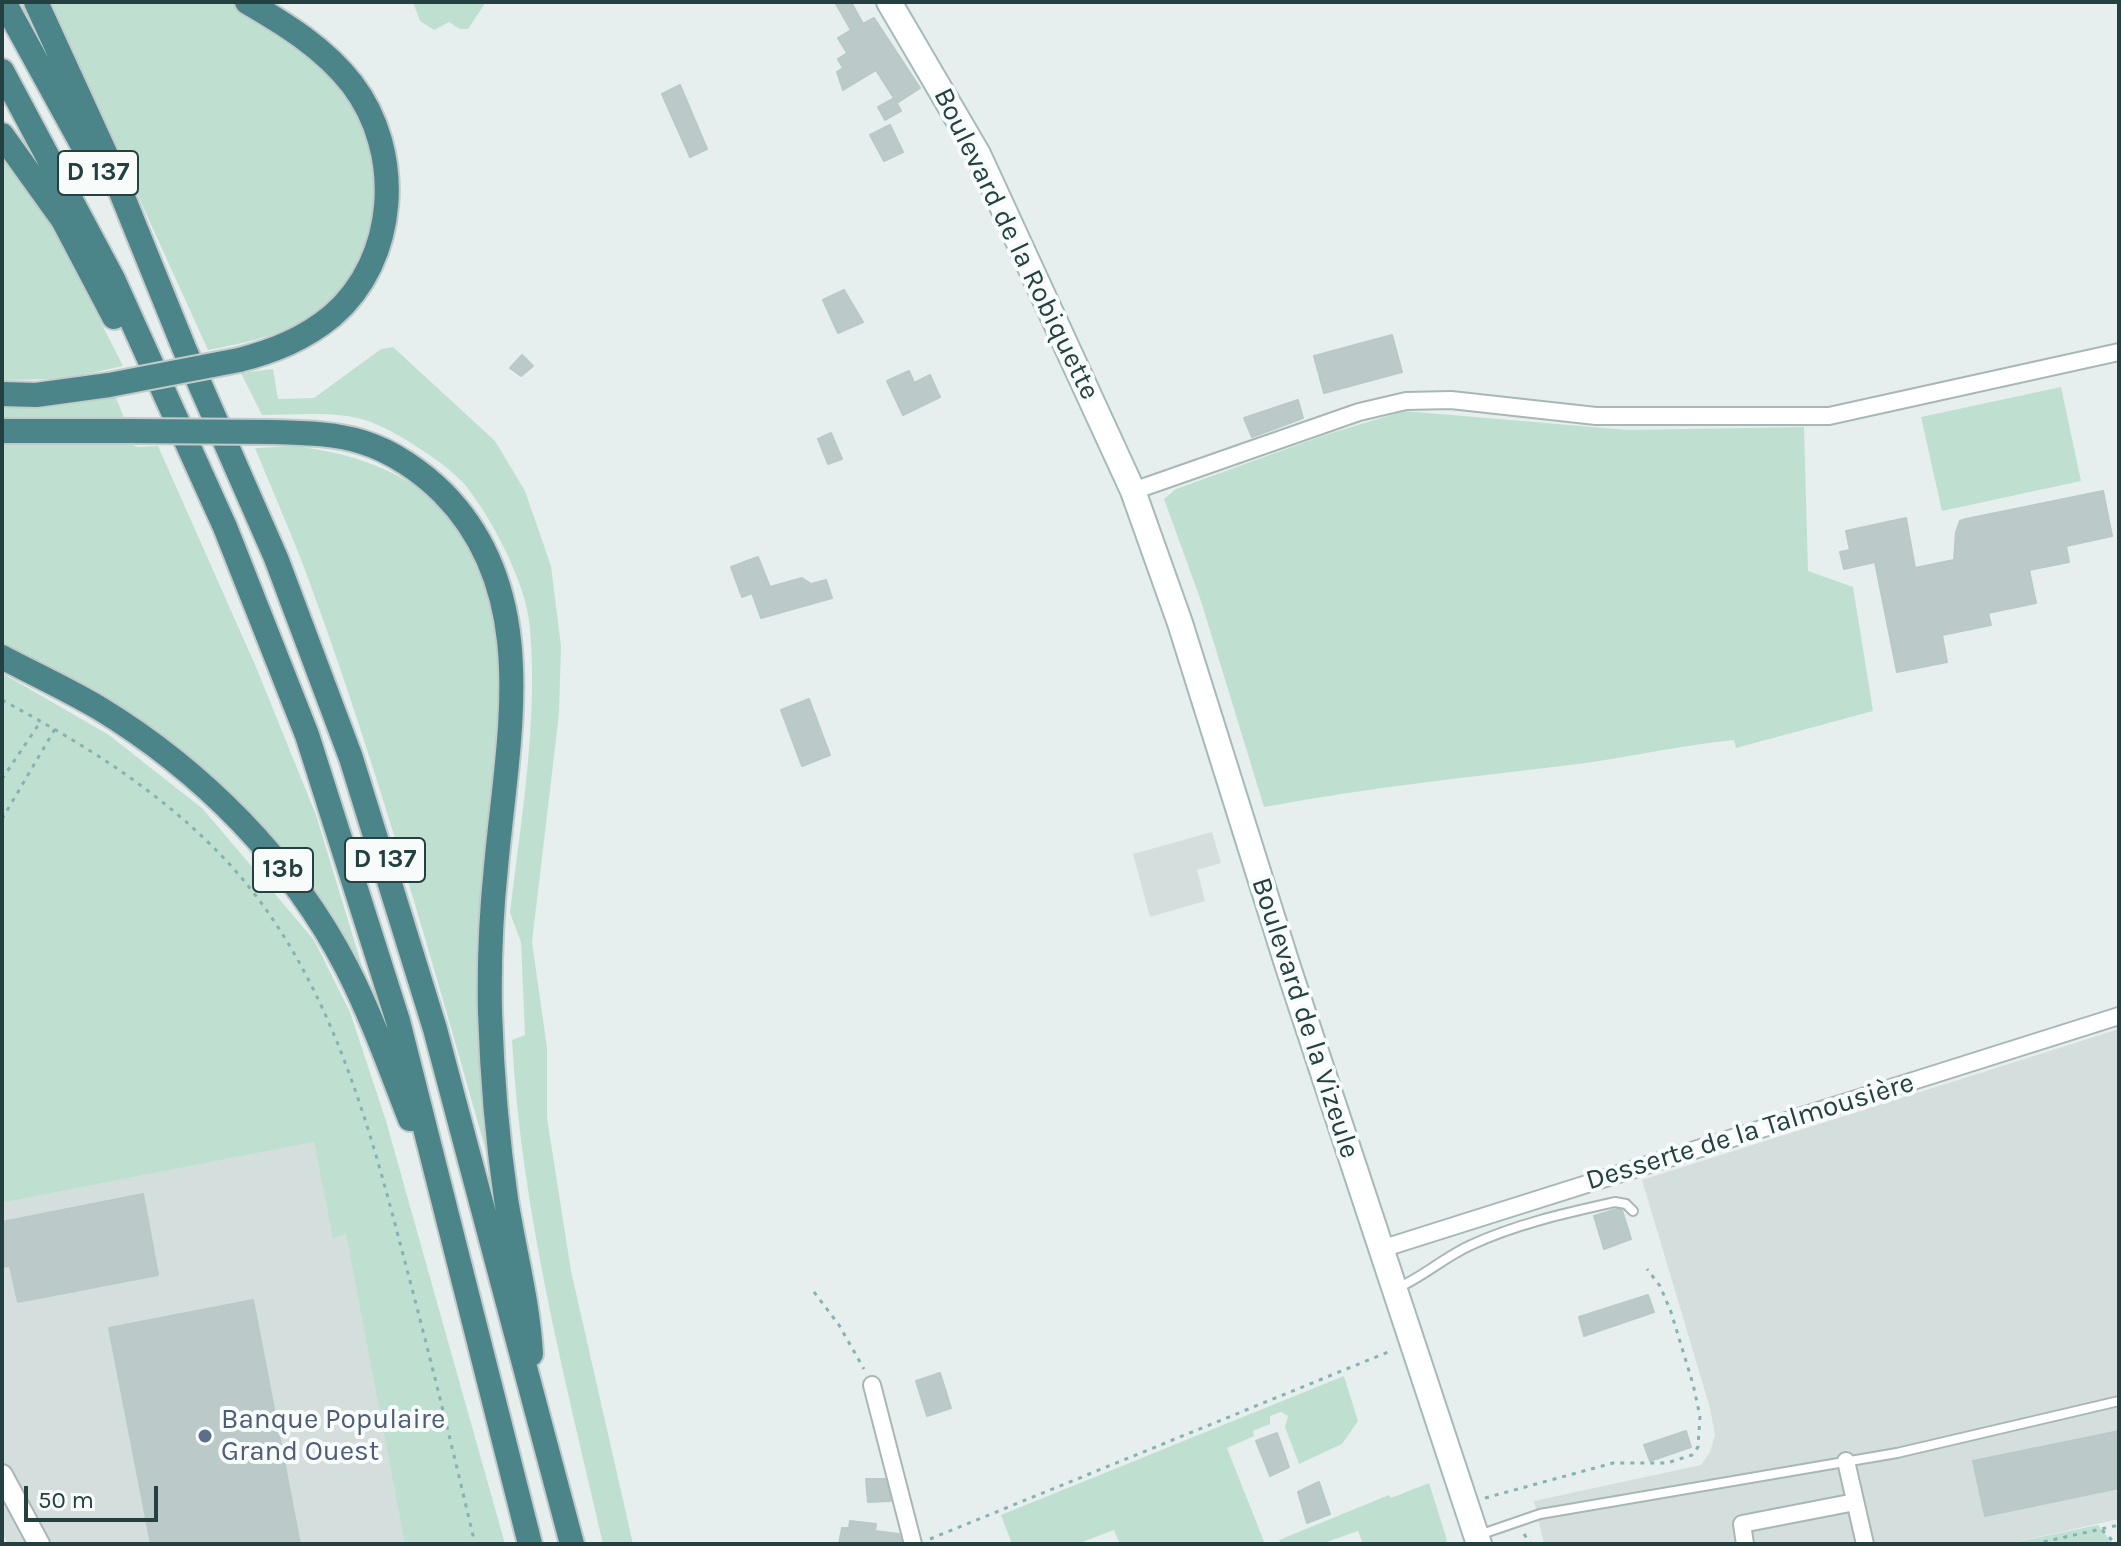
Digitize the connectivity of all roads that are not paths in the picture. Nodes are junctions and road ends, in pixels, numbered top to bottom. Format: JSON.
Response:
{"nodes":[{"id":1,"x":4,"y":2,"type":"edge"},
{"id":2,"x":36,"y":2,"type":"edge"},
{"id":3,"x":247,"y":2,"type":"edge"},
{"id":4,"x":889,"y":2,"type":"edge"},
{"id":5,"x":2,"y":71,"type":"edge"},
{"id":6,"x":2,"y":135,"type":"edge"},
{"id":7,"x":184,"y":348,"type":"junction"},
{"id":8,"x":2119,"y":352,"type":"edge"},
{"id":9,"x":2,"y":394,"type":"edge"},
{"id":10,"x":2,"y":431,"type":"edge"},
{"id":11,"x":1133,"y":491,"type":"junction"},
{"id":12,"x":2,"y":657,"type":"edge"},
{"id":13,"x":307,"y":735,"type":"junction"},
{"id":14,"x":2119,"y":1016,"type":"edge"},
{"id":15,"x":438,"y":1189,"type":"junction"},
{"id":16,"x":1633,"y":1211,"type":"dead end"},
{"id":17,"x":1381,"y":1249,"type":"junction"},
{"id":18,"x":1395,"y":1289,"type":"junction"},
{"id":19,"x":872,"y":1385,"type":"road end"},
{"id":20,"x":533,"y":1391,"type":"junction"},
{"id":21,"x":2119,"y":1401,"type":"edge"},
{"id":22,"x":1846,"y":1461,"type":"junction"},
{"id":23,"x":2,"y":1475,"type":"edge"},
{"id":24,"x":1855,"y":1502,"type":"junction"},
{"id":25,"x":1478,"y":1540,"type":"edge"},
{"id":26,"x":38,"y":1543,"type":"edge"},
{"id":27,"x":530,"y":1544,"type":"edge"},
{"id":28,"x":572,"y":1544,"type":"edge"},
{"id":29,"x":913,"y":1544,"type":"edge"},
{"id":30,"x":1745,"y":1544,"type":"edge"},
{"id":31,"x":1865,"y":1544,"type":"edge"}],
"edges":[{"from":1,"to":7,"type":"highway","number":"D 137"},
{"from":2,"to":7,"type":"highway"},
{"from":3,"to":9,"type":"highway","bridge":true},
{"from":4,"to":11,"type":"main road","name":"Boulevard de la Robiquette"},
{"from":5,"to":13,"type":"highway","number":"D 137"},
{"from":6,"to":13,"type":"highway"},
{"from":7,"to":20,"type":"highway","number":"D 137"},
{"from":8,"to":11,"type":"street"},
{"from":10,"to":20,"type":"highway","bridge":true},
{"from":11,"to":17,"type":"main road","name":"Boulevard de la Vizeule"},
{"from":12,"to":15,"type":"highway","number":"13b"},
{"from":13,"to":15,"type":"highway","number":"D 137"},
{"from":14,"to":17,"type":"street","name":"Desserte de la Talmousière"},
{"from":15,"to":27,"type":"highway","number":"D 137"},
{"from":16,"to":18,"type":"lane"},
{"from":17,"to":18,"type":"main road","name":"Boulevard de la Vizeule"},
{"from":18,"to":25,"type":"main road","name":"Boulevard de la Vizeule"},
{"from":19,"to":29,"type":"street"},
{"from":20,"to":28,"type":"highway","number":"D 137"},
{"from":21,"to":22,"type":"lane"},
{"from":22,"to":24,"type":"street"},
{"from":22,"to":25,"type":"lane"},
{"from":23,"to":26,"type":"street"},
{"from":24,"to":30,"type":"street"},
{"from":24,"to":31,"type":"street"}]}
